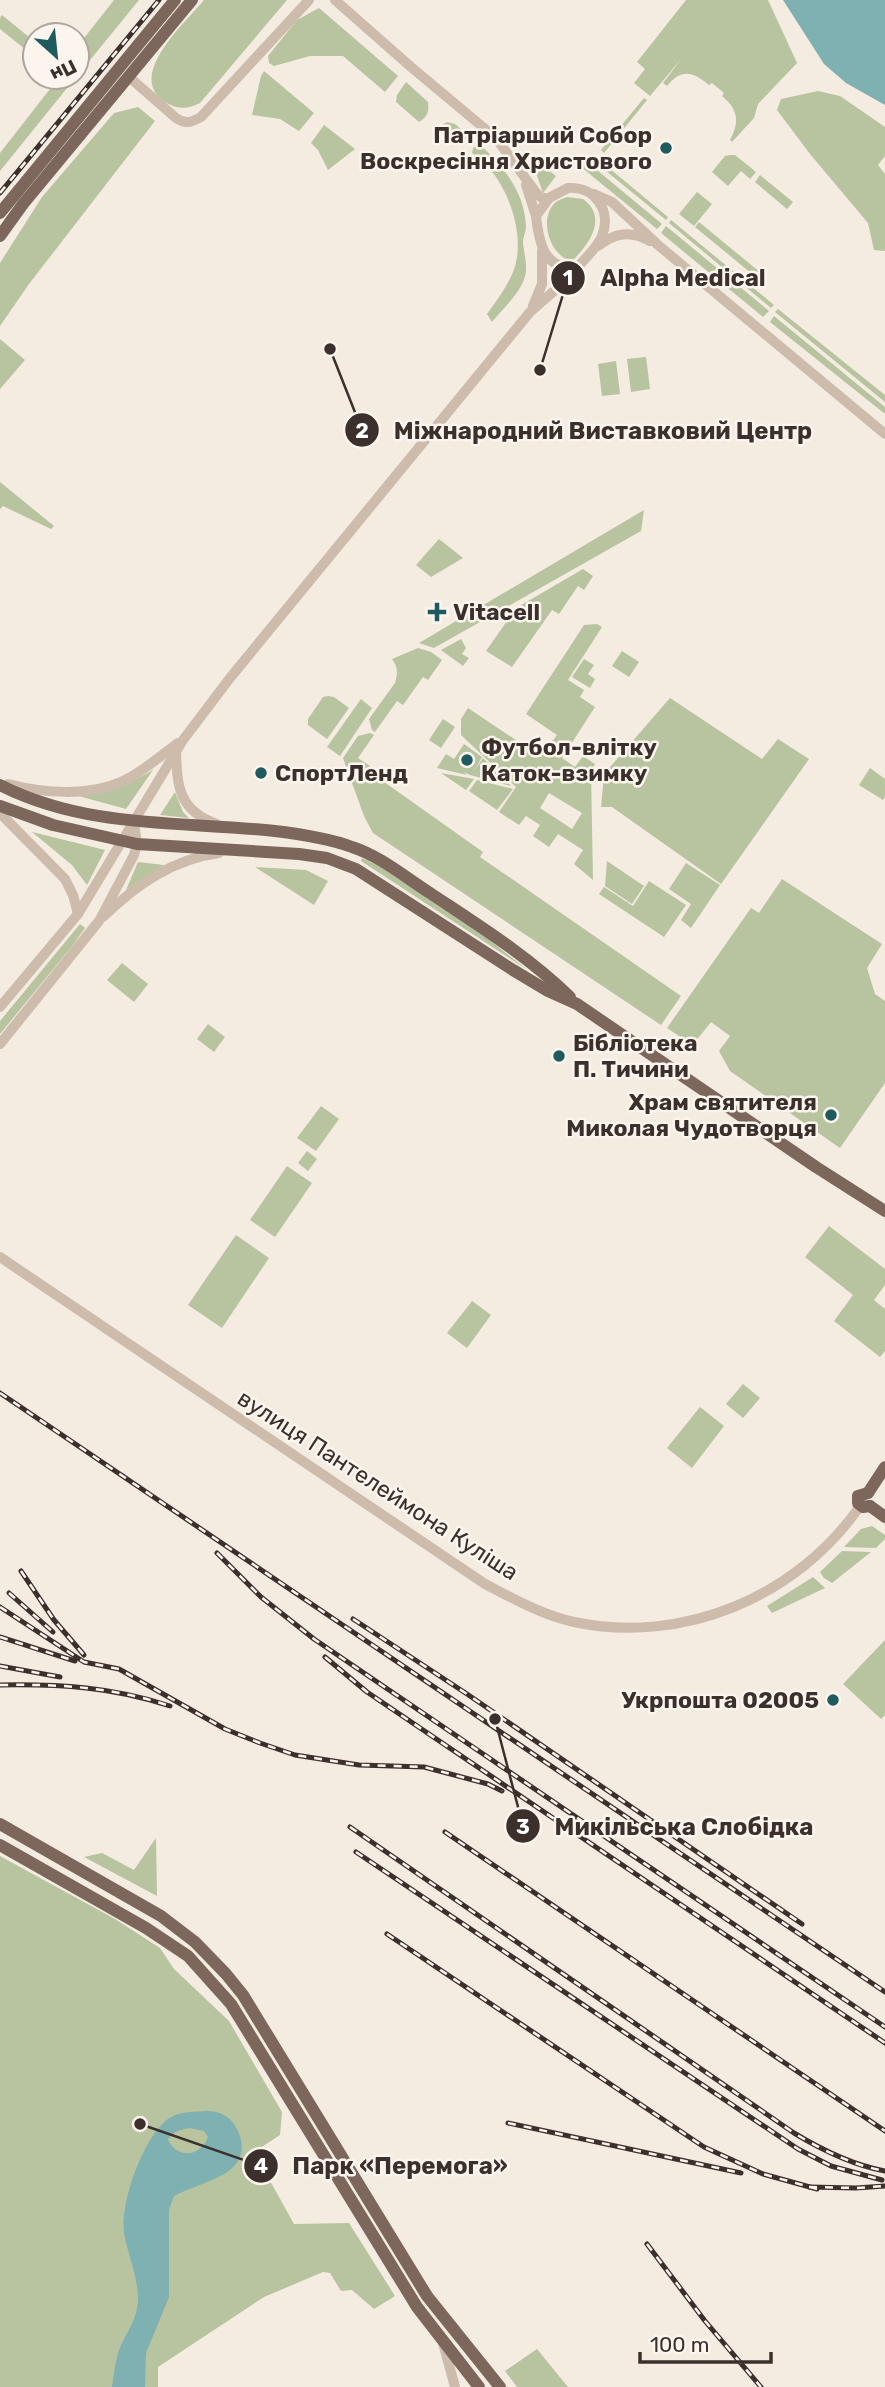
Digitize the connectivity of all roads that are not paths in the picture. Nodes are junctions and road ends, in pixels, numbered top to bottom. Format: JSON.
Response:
{"nodes":[{"id":1,"x":175,"y":0,"type":"edge"},
{"id":2,"x":192,"y":0,"type":"edge"},
{"id":3,"x":309,"y":0,"type":"edge"},
{"id":4,"x":335,"y":0,"type":"edge"},
{"id":5,"x":129,"y":77,"type":"junction"},
{"id":6,"x":522,"y":176,"type":"junction"},
{"id":7,"x":593,"y":194,"type":"junction"},
{"id":8,"x":549,"y":198,"type":"junction"},
{"id":9,"x":0,"y":213,"type":"edge"},
{"id":10,"x":536,"y":216,"type":"junction"},
{"id":11,"x":0,"y":236,"type":"edge"},
{"id":12,"x":659,"y":245,"type":"junction"},
{"id":13,"x":596,"y":247,"type":"junction"},
{"id":14,"x":542,"y":249,"type":"junction"},
{"id":15,"x":578,"y":267,"type":"junction"},
{"id":16,"x":530,"y":312,"type":"junction"},
{"id":17,"x":885,"y":434,"type":"edge"},
{"id":18,"x":183,"y":740,"type":"junction"},
{"id":19,"x":176,"y":751,"type":"junction"},
{"id":20,"x":0,"y":783,"type":"edge"},
{"id":21,"x":0,"y":806,"type":"edge"},
{"id":22,"x":0,"y":813,"type":"edge"},
{"id":23,"x":134,"y":823,"type":"junction"},
{"id":24,"x":226,"y":827,"type":"junction"},
{"id":25,"x":123,"y":841,"type":"junction"},
{"id":26,"x":138,"y":844,"type":"junction"},
{"id":27,"x":237,"y":850,"type":"junction"},
{"id":28,"x":79,"y":914,"type":"junction"},
{"id":29,"x":99,"y":921,"type":"junction"},
{"id":30,"x":577,"y":1004,"type":"junction"},
{"id":31,"x":0,"y":1007,"type":"edge"},
{"id":32,"x":0,"y":1044,"type":"edge"},
{"id":33,"x":884,"y":1212,"type":"edge"},
{"id":34,"x":0,"y":1257,"type":"edge"},
{"id":35,"x":885,"y":1467,"type":"edge"},
{"id":36,"x":866,"y":1502,"type":"junction"},
{"id":37,"x":885,"y":1517,"type":"edge"},
{"id":38,"x":0,"y":1824,"type":"edge"},
{"id":39,"x":0,"y":1845,"type":"edge"},
{"id":40,"x":443,"y":2343,"type":"junction"},
{"id":41,"x":455,"y":2387,"type":"edge"},
{"id":42,"x":478,"y":2387,"type":"edge"},
{"id":43,"x":500,"y":2387,"type":"edge"}],
"edges":[{"from":1,"to":9,"type":"main road"},
{"from":2,"to":5,"type":"main road"},
{"from":3,"to":5,"type":"street"},
{"from":4,"to":6,"type":"street"},
{"from":5,"to":11,"type":"main road"},
{"from":6,"to":8,"type":"street"},
{"from":6,"to":10,"type":"street"},
{"from":7,"to":8,"type":"street"},
{"from":7,"to":12,"type":"street"},
{"from":7,"to":13,"type":"street"},
{"from":8,"to":10,"type":"street"},
{"from":10,"to":14,"type":"street"},
{"from":12,"to":13,"type":"street"},
{"from":12,"to":17,"type":"street"},
{"from":13,"to":15,"type":"street"},
{"from":14,"to":15,"type":"street"},
{"from":14,"to":16,"type":"street"},
{"from":15,"to":16,"type":"street"},
{"from":16,"to":18,"type":"street"},
{"from":18,"to":19,"type":"street"},
{"from":18,"to":20,"type":"street"},
{"from":19,"to":23,"type":"street"},
{"from":19,"to":24,"type":"street"},
{"from":20,"to":23,"type":"main road"},
{"from":21,"to":25,"type":"main road"},
{"from":22,"to":28,"type":"street"},
{"from":23,"to":24,"type":"main road"},
{"from":23,"to":25,"type":"street"},
{"from":23,"to":26,"type":"street"},
{"from":24,"to":30,"type":"main road"},
{"from":25,"to":26,"type":"main road"},
{"from":25,"to":28,"type":"street"},
{"from":26,"to":27,"type":"main road"},
{"from":26,"to":29,"type":"street"},
{"from":27,"to":29,"type":"street"},
{"from":27,"to":30,"type":"main road"},
{"from":28,"to":31,"type":"street"},
{"from":29,"to":32,"type":"street"},
{"from":30,"to":33,"type":"main road"},
{"from":34,"to":36,"type":"street","name":"вулиця Пантелеймона Куліша"},
{"from":35,"to":36,"type":"main road","name":"вулиця Пантелеймона Куліша"},
{"from":36,"to":37,"type":"main road"},
{"from":38,"to":43,"type":"main road"},
{"from":39,"to":40,"type":"main road"},
{"from":40,"to":41,"type":"street"},
{"from":40,"to":42,"type":"main road"}]}
